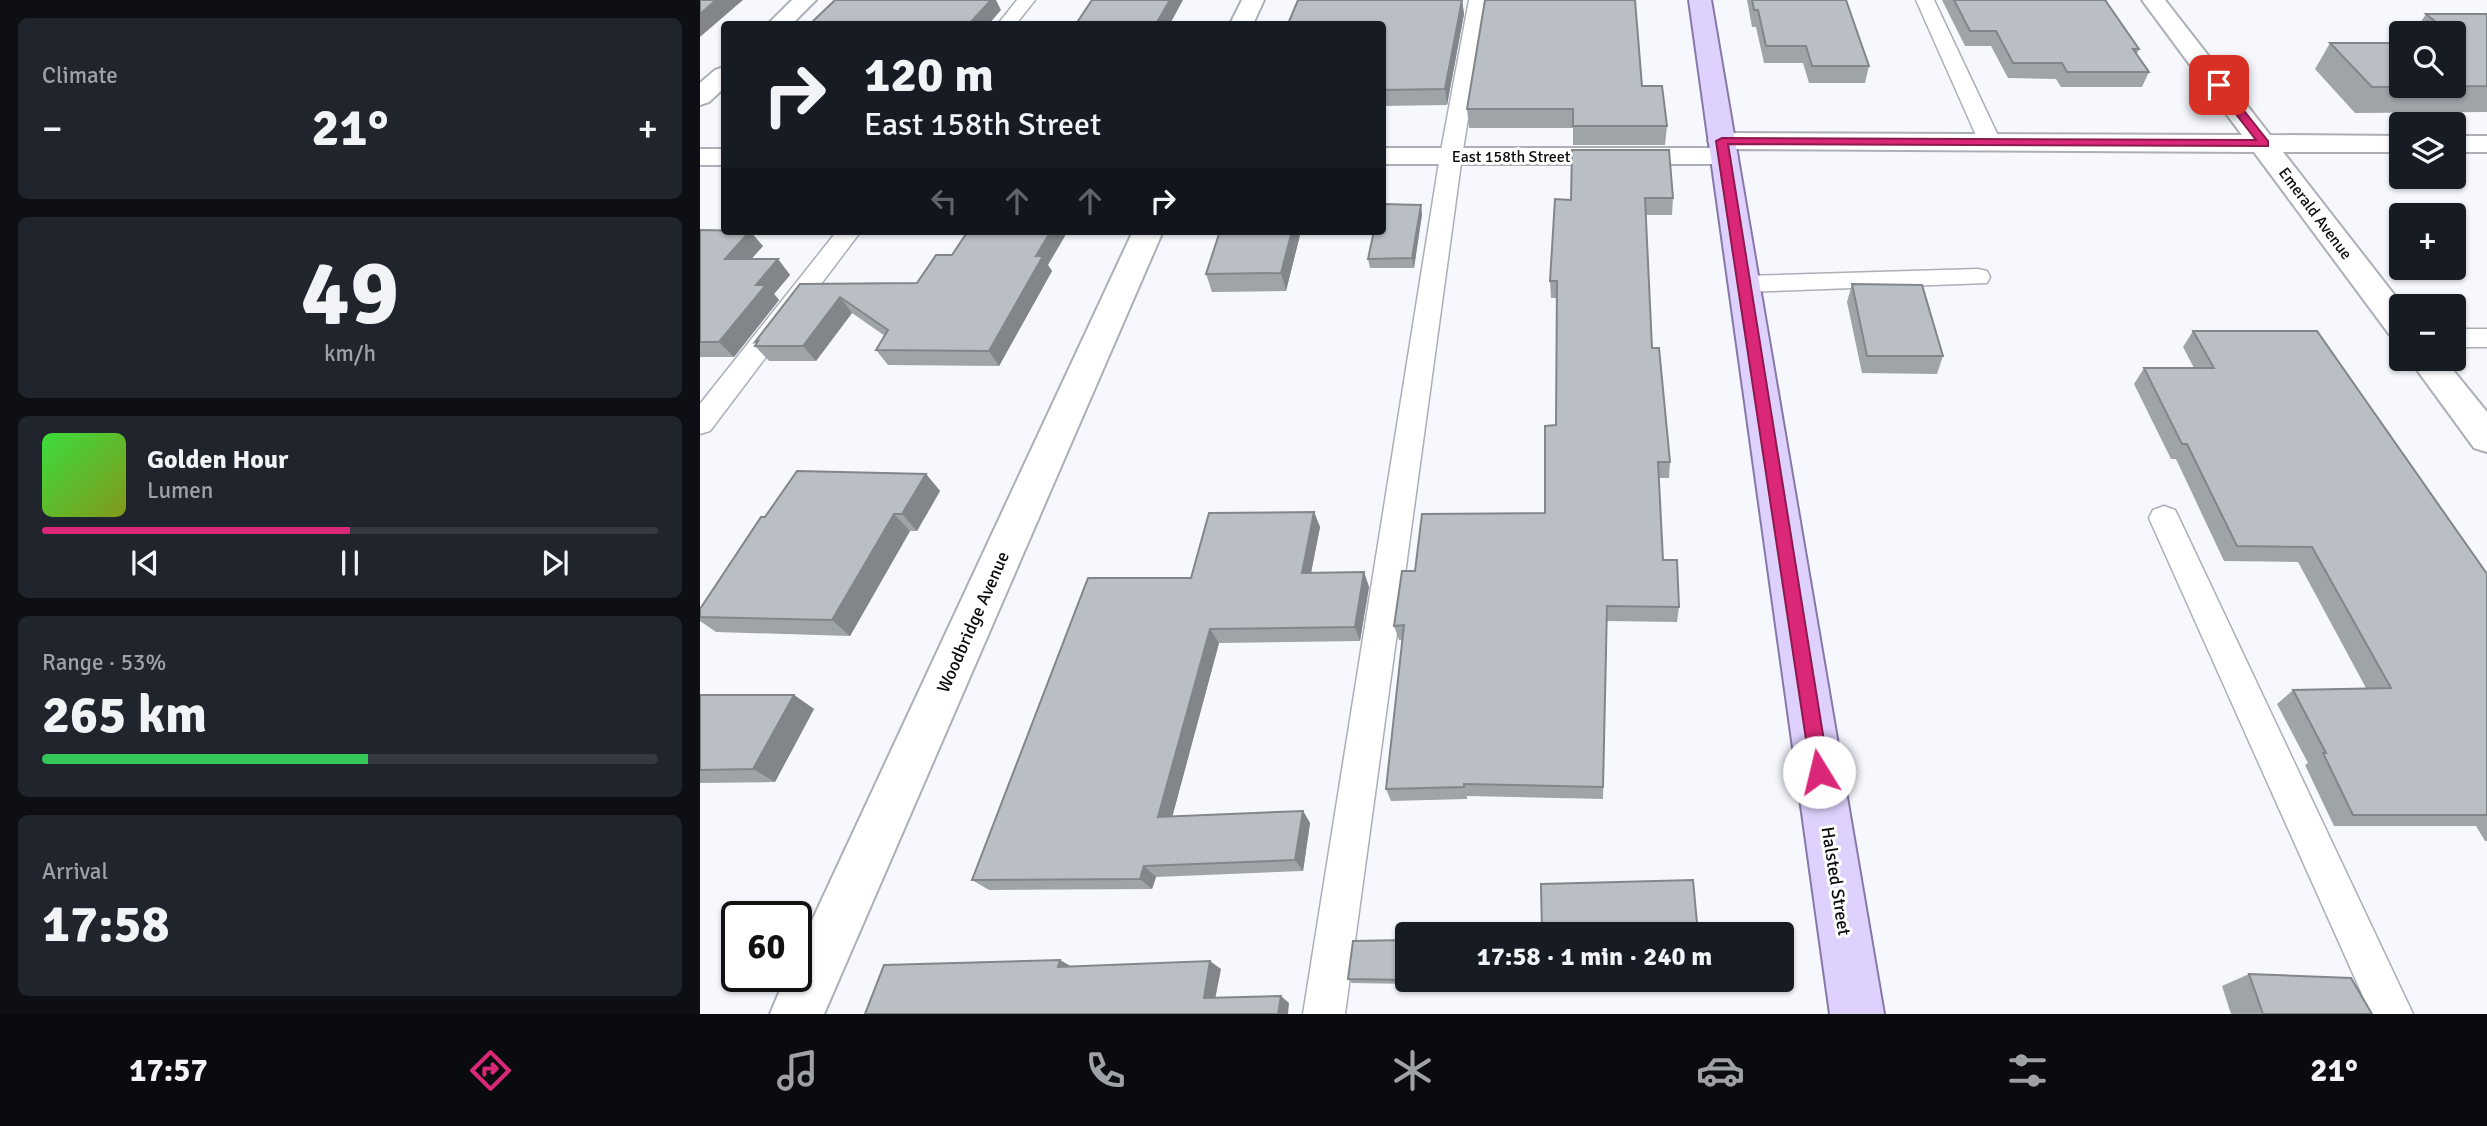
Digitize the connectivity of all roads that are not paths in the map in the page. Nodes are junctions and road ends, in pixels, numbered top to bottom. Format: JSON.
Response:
{"nodes":[{"id":1,"x":805,"y":0,"type":"edge"},
{"id":2,"x":1026,"y":0,"type":"edge"},
{"id":3,"x":1253,"y":0,"type":"edge"},
{"id":4,"x":1478,"y":0,"type":"edge"},
{"id":5,"x":1700,"y":0,"type":"edge"},
{"id":6,"x":1925,"y":0,"type":"edge"},
{"id":7,"x":2153,"y":0,"type":"edge"},
{"id":8,"x":782,"y":21,"type":"edge"},
{"id":9,"x":1009,"y":21,"type":"edge"},
{"id":10,"x":1243,"y":21,"type":"edge"},
{"id":11,"x":721,"y":78,"type":"edge"},
{"id":12,"x":700,"y":97,"type":"edge"},
{"id":13,"x":1990,"y":142,"type":"junction"},
{"id":14,"x":2264,"y":144,"type":"junction"},
{"id":15,"x":2389,"y":144,"type":"edge"},
{"id":16,"x":2466,"y":144,"type":"edge"},
{"id":17,"x":2487,"y":145,"type":"edge"},
{"id":18,"x":1723,"y":148,"type":"junction"},
{"id":19,"x":1386,"y":156,"type":"edge"},
{"id":20,"x":1451,"y":156,"type":"junction"},
{"id":21,"x":700,"y":157,"type":"edge"},
{"id":22,"x":721,"y":157,"type":"edge"},
{"id":23,"x":846,"y":235,"type":"edge"},
{"id":24,"x":1146,"y":235,"type":"edge"},
{"id":25,"x":1978,"y":277,"type":"dead end"},
{"id":26,"x":1744,"y":284,"type":"junction"},
{"id":27,"x":2389,"y":310,"type":"edge"},
{"id":28,"x":2466,"y":338,"type":"edge"},
{"id":29,"x":2487,"y":338,"type":"edge"},
{"id":30,"x":2435,"y":371,"type":"edge"},
{"id":31,"x":700,"y":425,"type":"edge"},
{"id":32,"x":2487,"y":438,"type":"edge"},
{"id":33,"x":2164,"y":518,"type":"dead end"},
{"id":34,"x":797,"y":1014,"type":"edge"},
{"id":35,"x":1324,"y":1014,"type":"edge"},
{"id":36,"x":1857,"y":1014,"type":"edge"},
{"id":37,"x":2392,"y":1014,"type":"edge"}],
"edges":[{"from":1,"to":8,"type":"street"},
{"from":2,"to":9,"type":"lane"},
{"from":3,"to":10,"type":"street"},
{"from":4,"to":20,"type":"lane"},
{"from":5,"to":18,"type":"main road","name":"Halsted Street"},
{"from":6,"to":13,"type":"lane"},
{"from":7,"to":14,"type":"street","name":"Emerald Avenue"},
{"from":11,"to":12,"type":"street"},
{"from":13,"to":14,"type":"street","name":"East 158th Street"},
{"from":13,"to":18,"type":"street","name":"East 158th Street"},
{"from":14,"to":15,"type":"street","name":"East 158th Street"},
{"from":14,"to":27,"type":"street","name":"Emerald Avenue"},
{"from":16,"to":17,"type":"street"},
{"from":18,"to":20,"type":"street","name":"East 158th Street"},
{"from":18,"to":26,"type":"main road","name":"Halsted Street"},
{"from":19,"to":20,"type":"street","name":"East 158th Street"},
{"from":20,"to":35,"type":"lane"},
{"from":21,"to":22,"type":"street"},
{"from":23,"to":31,"type":"lane"},
{"from":24,"to":34,"type":"street","name":"Woodbridge Avenue"},
{"from":25,"to":26,"type":"lane"},
{"from":26,"to":36,"type":"main road","name":"Halsted Street"},
{"from":28,"to":29,"type":"lane"},
{"from":30,"to":32,"type":"street"},
{"from":33,"to":37,"type":"lane"}]}
